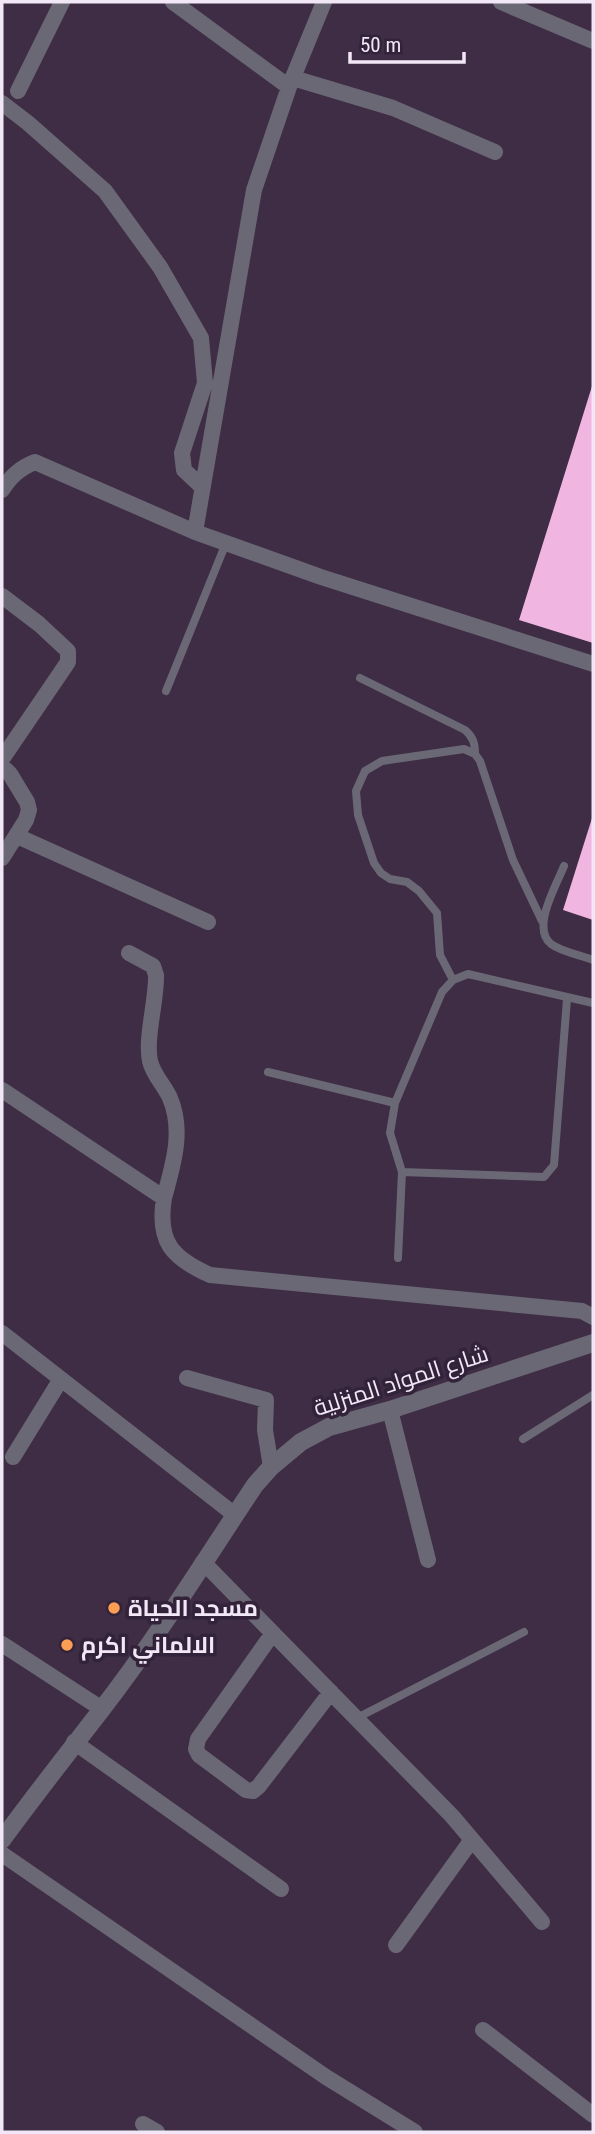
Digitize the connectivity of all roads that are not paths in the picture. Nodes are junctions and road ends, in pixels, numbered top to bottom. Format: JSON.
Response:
{"nodes":[{"id":1,"x":62,"y":2,"type":"edge"},
{"id":2,"x":173,"y":2,"type":"edge"},
{"id":3,"x":324,"y":2,"type":"edge"},
{"id":4,"x":501,"y":2,"type":"edge"},
{"id":5,"x":593,"y":41,"type":"edge"},
{"id":6,"x":291,"y":82,"type":"junction"},
{"id":7,"x":10,"y":92,"type":"edge"},
{"id":8,"x":2,"y":103,"type":"edge"},
{"id":9,"x":28,"y":123,"type":"junction"},
{"id":10,"x":495,"y":152,"type":"dead end"},
{"id":11,"x":202,"y":487,"type":"junction"},
{"id":12,"x":2,"y":490,"type":"edge"},
{"id":13,"x":195,"y":532,"type":"junction"},
{"id":14,"x":226,"y":543,"type":"junction"},
{"id":15,"x":2,"y":596,"type":"edge"},
{"id":16,"x":593,"y":664,"type":"edge"},
{"id":17,"x":360,"y":678,"type":"dead end"},
{"id":18,"x":166,"y":691,"type":"dead end"},
{"id":19,"x":475,"y":754,"type":"junction"},
{"id":20,"x":2,"y":759,"type":"edge"},
{"id":21,"x":2,"y":766,"type":"edge"},
{"id":22,"x":17,"y":836,"type":"junction"},
{"id":23,"x":2,"y":858,"type":"edge"},
{"id":24,"x":564,"y":866,"type":"dead end"},
{"id":25,"x":542,"y":921,"type":"junction"},
{"id":26,"x":208,"y":922,"type":"dead end"},
{"id":27,"x":130,"y":953,"type":"dead end"},
{"id":28,"x":593,"y":960,"type":"edge"},
{"id":29,"x":453,"y":979,"type":"junction"},
{"id":30,"x":567,"y":999,"type":"junction"},
{"id":31,"x":593,"y":1003,"type":"edge"},
{"id":32,"x":268,"y":1072,"type":"dead end"},
{"id":33,"x":2,"y":1090,"type":"edge"},
{"id":34,"x":395,"y":1103,"type":"junction"},
{"id":35,"x":402,"y":1172,"type":"junction"},
{"id":36,"x":164,"y":1198,"type":"junction"},
{"id":37,"x":398,"y":1258,"type":"dead end"},
{"id":38,"x":593,"y":1317,"type":"edge"},
{"id":39,"x":2,"y":1333,"type":"edge"},
{"id":40,"x":593,"y":1345,"type":"edge"},
{"id":41,"x":61,"y":1378,"type":"junction"},
{"id":42,"x":187,"y":1378,"type":"dead end"},
{"id":43,"x":593,"y":1395,"type":"edge"},
{"id":44,"x":390,"y":1410,"type":"junction"},
{"id":45,"x":523,"y":1439,"type":"dead end"},
{"id":46,"x":13,"y":1457,"type":"dead end"},
{"id":47,"x":271,"y":1467,"type":"junction"},
{"id":48,"x":235,"y":1515,"type":"junction"},
{"id":49,"x":428,"y":1560,"type":"dead end"},
{"id":50,"x":203,"y":1562,"type":"junction"},
{"id":51,"x":524,"y":1632,"type":"dead end"},
{"id":52,"x":273,"y":1633,"type":"junction"},
{"id":53,"x":2,"y":1644,"type":"edge"},
{"id":54,"x":331,"y":1692,"type":"junction"},
{"id":55,"x":102,"y":1709,"type":"junction"},
{"id":56,"x":355,"y":1718,"type":"junction"},
{"id":57,"x":74,"y":1742,"type":"junction"},
{"id":58,"x":2,"y":1840,"type":"edge"},
{"id":59,"x":471,"y":1841,"type":"junction"},
{"id":60,"x":2,"y":1854,"type":"edge"},
{"id":61,"x":281,"y":1889,"type":"dead end"},
{"id":62,"x":542,"y":1922,"type":"dead end"},
{"id":63,"x":396,"y":1945,"type":"dead end"},
{"id":64,"x":482,"y":2030,"type":"dead end"},
{"id":65,"x":593,"y":2115,"type":"edge"},
{"id":66,"x":415,"y":2132,"type":"edge"}],
"edges":[{"from":1,"to":7,"type":"street"},
{"from":2,"to":6,"type":"street"},
{"from":3,"to":6,"type":"street"},
{"from":4,"to":5,"type":"street"},
{"from":6,"to":10,"type":"street"},
{"from":6,"to":11,"type":"street"},
{"from":7,"to":9,"type":"street"},
{"from":8,"to":9,"type":"street"},
{"from":9,"to":11,"type":"street"},
{"from":11,"to":13,"type":"street"},
{"from":12,"to":13,"type":"street"},
{"from":13,"to":14,"type":"street"},
{"from":14,"to":16,"type":"street"},
{"from":14,"to":18,"type":"lane"},
{"from":15,"to":20,"type":"street"},
{"from":17,"to":19,"type":"lane"},
{"from":19,"to":25,"type":"lane"},
{"from":19,"to":29,"type":"lane"},
{"from":21,"to":22,"type":"street"},
{"from":22,"to":23,"type":"street"},
{"from":22,"to":26,"type":"street"},
{"from":24,"to":25,"type":"lane"},
{"from":25,"to":28,"type":"lane"},
{"from":27,"to":36,"type":"street"},
{"from":29,"to":30,"type":"lane"},
{"from":29,"to":34,"type":"lane"},
{"from":30,"to":31,"type":"lane"},
{"from":30,"to":35,"type":"lane"},
{"from":32,"to":34,"type":"lane"},
{"from":33,"to":36,"type":"street"},
{"from":34,"to":35,"type":"lane"},
{"from":35,"to":37,"type":"lane"},
{"from":36,"to":38,"type":"street"},
{"from":39,"to":41,"type":"street"},
{"from":40,"to":44,"type":"street","name":"شارع المواد المنزلية"},
{"from":41,"to":46,"type":"street"},
{"from":41,"to":48,"type":"street"},
{"from":42,"to":47,"type":"street"},
{"from":43,"to":45,"type":"lane"},
{"from":44,"to":47,"type":"street","name":"شارع المواد المنزلية"},
{"from":44,"to":49,"type":"street"},
{"from":47,"to":48,"type":"street","name":"شارع المواد المنزلية"},
{"from":48,"to":50,"type":"street","name":"شارع المواد المنزلية"},
{"from":50,"to":52,"type":"street"},
{"from":50,"to":55,"type":"street","name":"شارع المواد المنزلية"},
{"from":51,"to":56,"type":"lane"},
{"from":52,"to":54,"type":"street"},
{"from":52,"to":54,"type":"street"},
{"from":53,"to":55,"type":"street"},
{"from":54,"to":56,"type":"street"},
{"from":55,"to":57,"type":"street","name":"شارع المواد المنزلية"},
{"from":56,"to":59,"type":"street"},
{"from":57,"to":58,"type":"street","name":"شارع المواد المنزلية"},
{"from":57,"to":61,"type":"street"},
{"from":59,"to":62,"type":"street"},
{"from":59,"to":63,"type":"street"},
{"from":60,"to":66,"type":"street"},
{"from":64,"to":65,"type":"street"}]}
